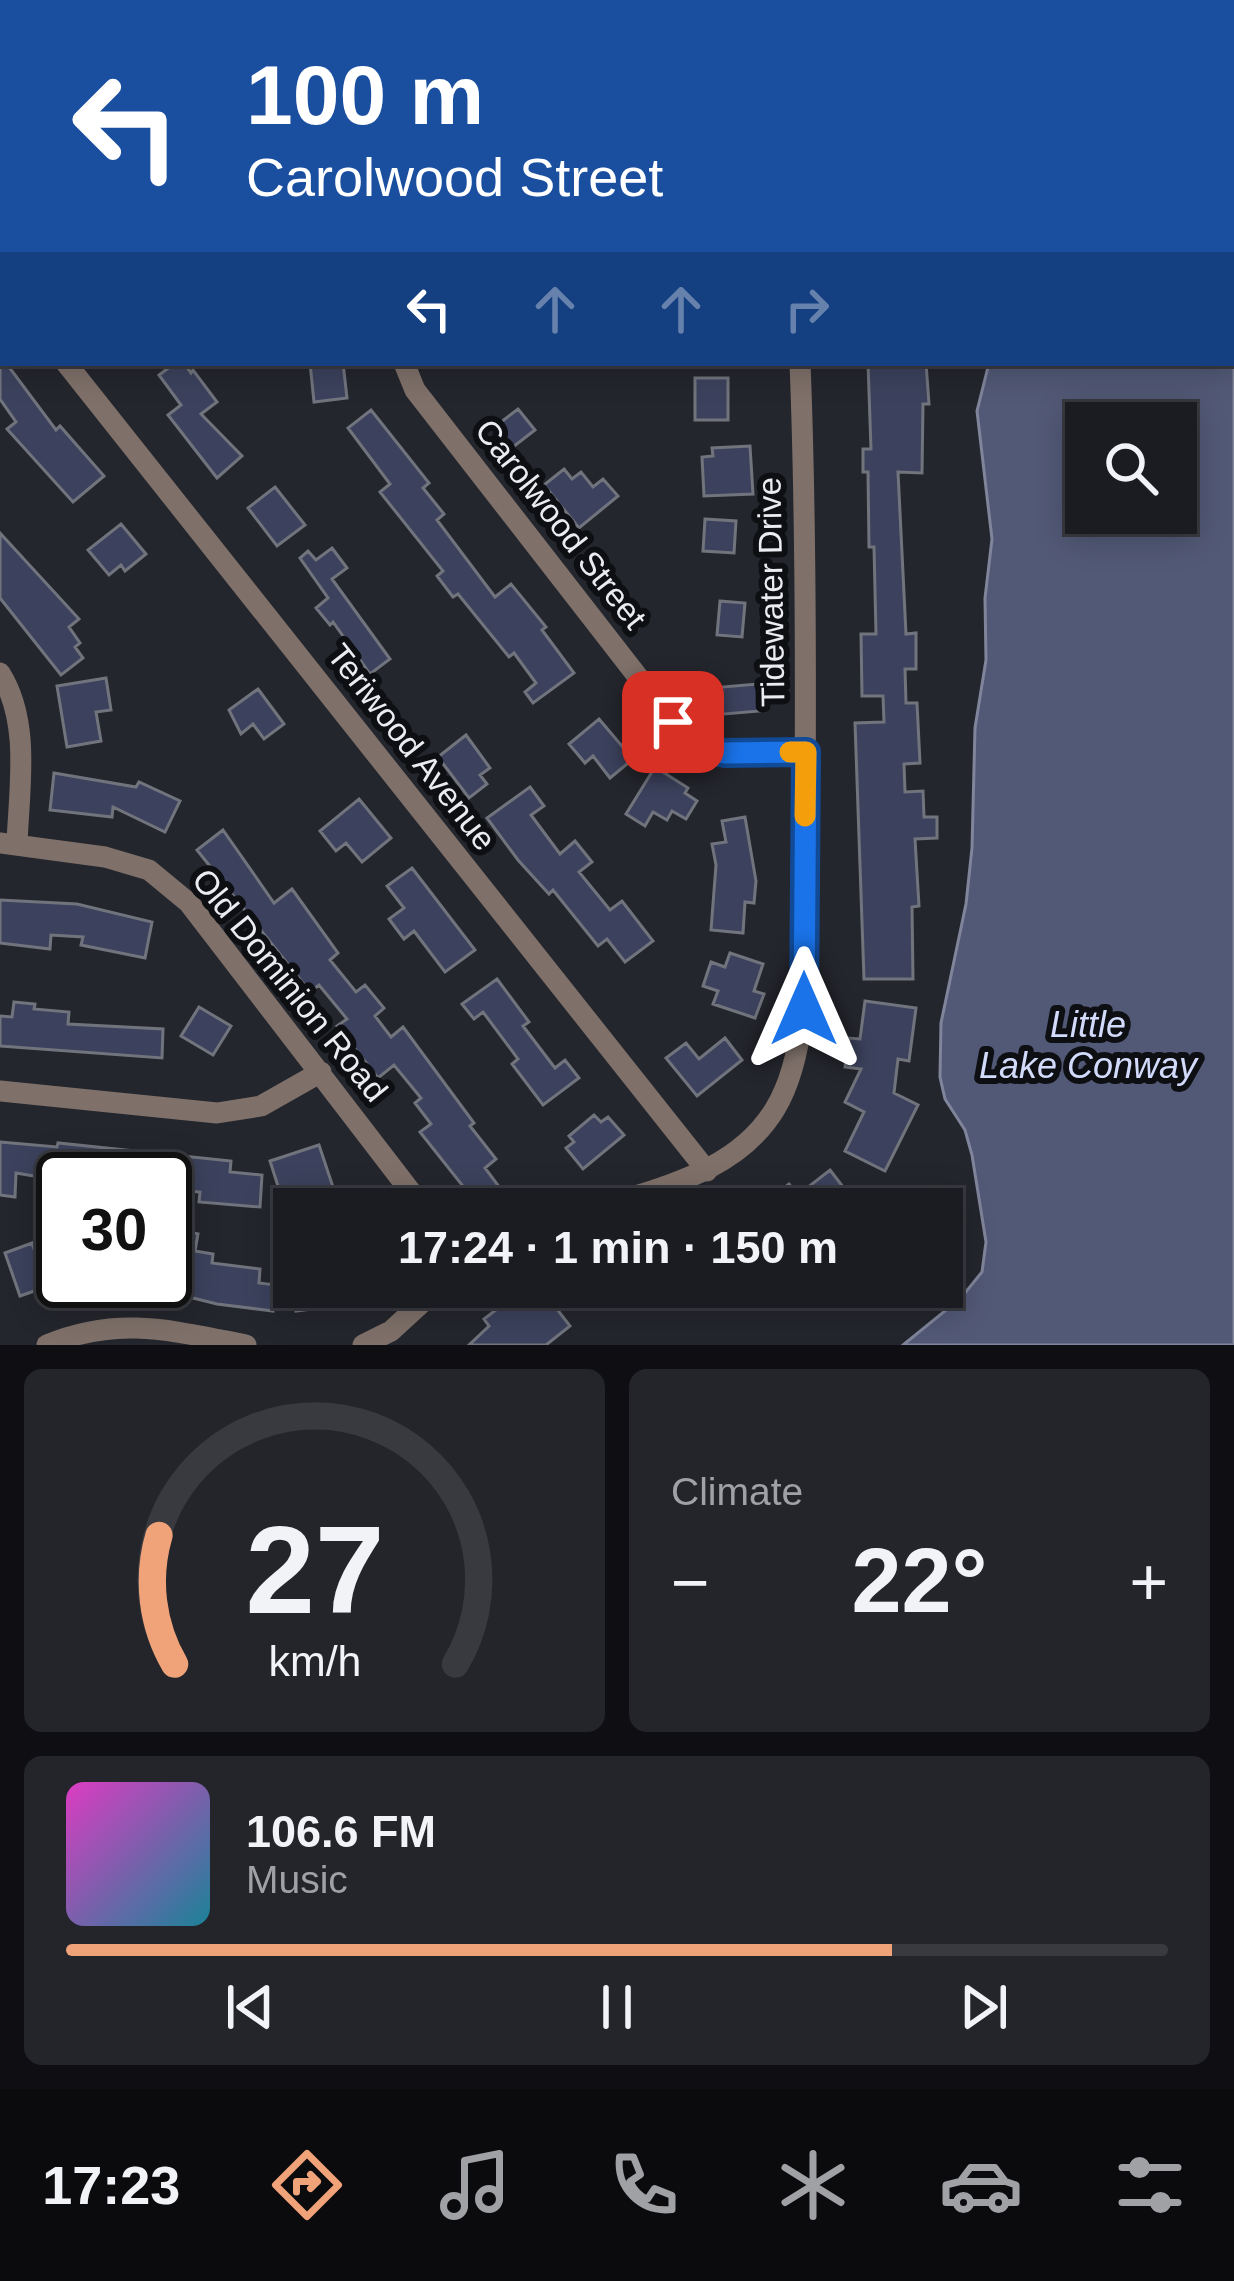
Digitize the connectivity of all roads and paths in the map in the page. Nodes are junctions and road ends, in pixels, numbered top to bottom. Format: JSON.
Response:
{"nodes":[{"id":1,"x":68,"y":366,"type":"edge"},
{"id":2,"x":405,"y":366,"type":"edge"},
{"id":3,"x":800,"y":366,"type":"edge"},
{"id":4,"x":0,"y":673,"type":"edge"},
{"id":5,"x":806,"y":752,"type":"junction"},
{"id":6,"x":9,"y":843,"type":"edge"},
{"id":7,"x":321,"y":1072,"type":"junction"},
{"id":8,"x":0,"y":1091,"type":"edge"},
{"id":9,"x":707,"y":1172,"type":"junction"},
{"id":10,"x":408,"y":1188,"type":"edge"},
{"id":11,"x":659,"y":1188,"type":"edge"},
{"id":12,"x":416,"y":1308,"type":"edge"},
{"id":13,"x":47,"y":1345,"type":"edge"},
{"id":14,"x":245,"y":1345,"type":"edge"},
{"id":15,"x":363,"y":1345,"type":"edge"}],
"edges":[{"from":1,"to":9,"type":"street","name":"Teriwood Avenue"},
{"from":2,"to":5,"type":"street","name":"Carolwood Street"},
{"from":3,"to":5,"type":"street","name":"Tidewater Drive"},
{"from":4,"to":6,"type":"street"},
{"from":5,"to":9,"type":"street","name":"Tidewater Drive"},
{"from":6,"to":7,"type":"street","name":"Old Dominion Road"},
{"from":7,"to":8,"type":"street"},
{"from":7,"to":10,"type":"street","name":"Old Dominion Road"},
{"from":9,"to":11,"type":"street","name":"Tidewater Drive"},
{"from":12,"to":15,"type":"street"},
{"from":13,"to":14,"type":"street"}]}
